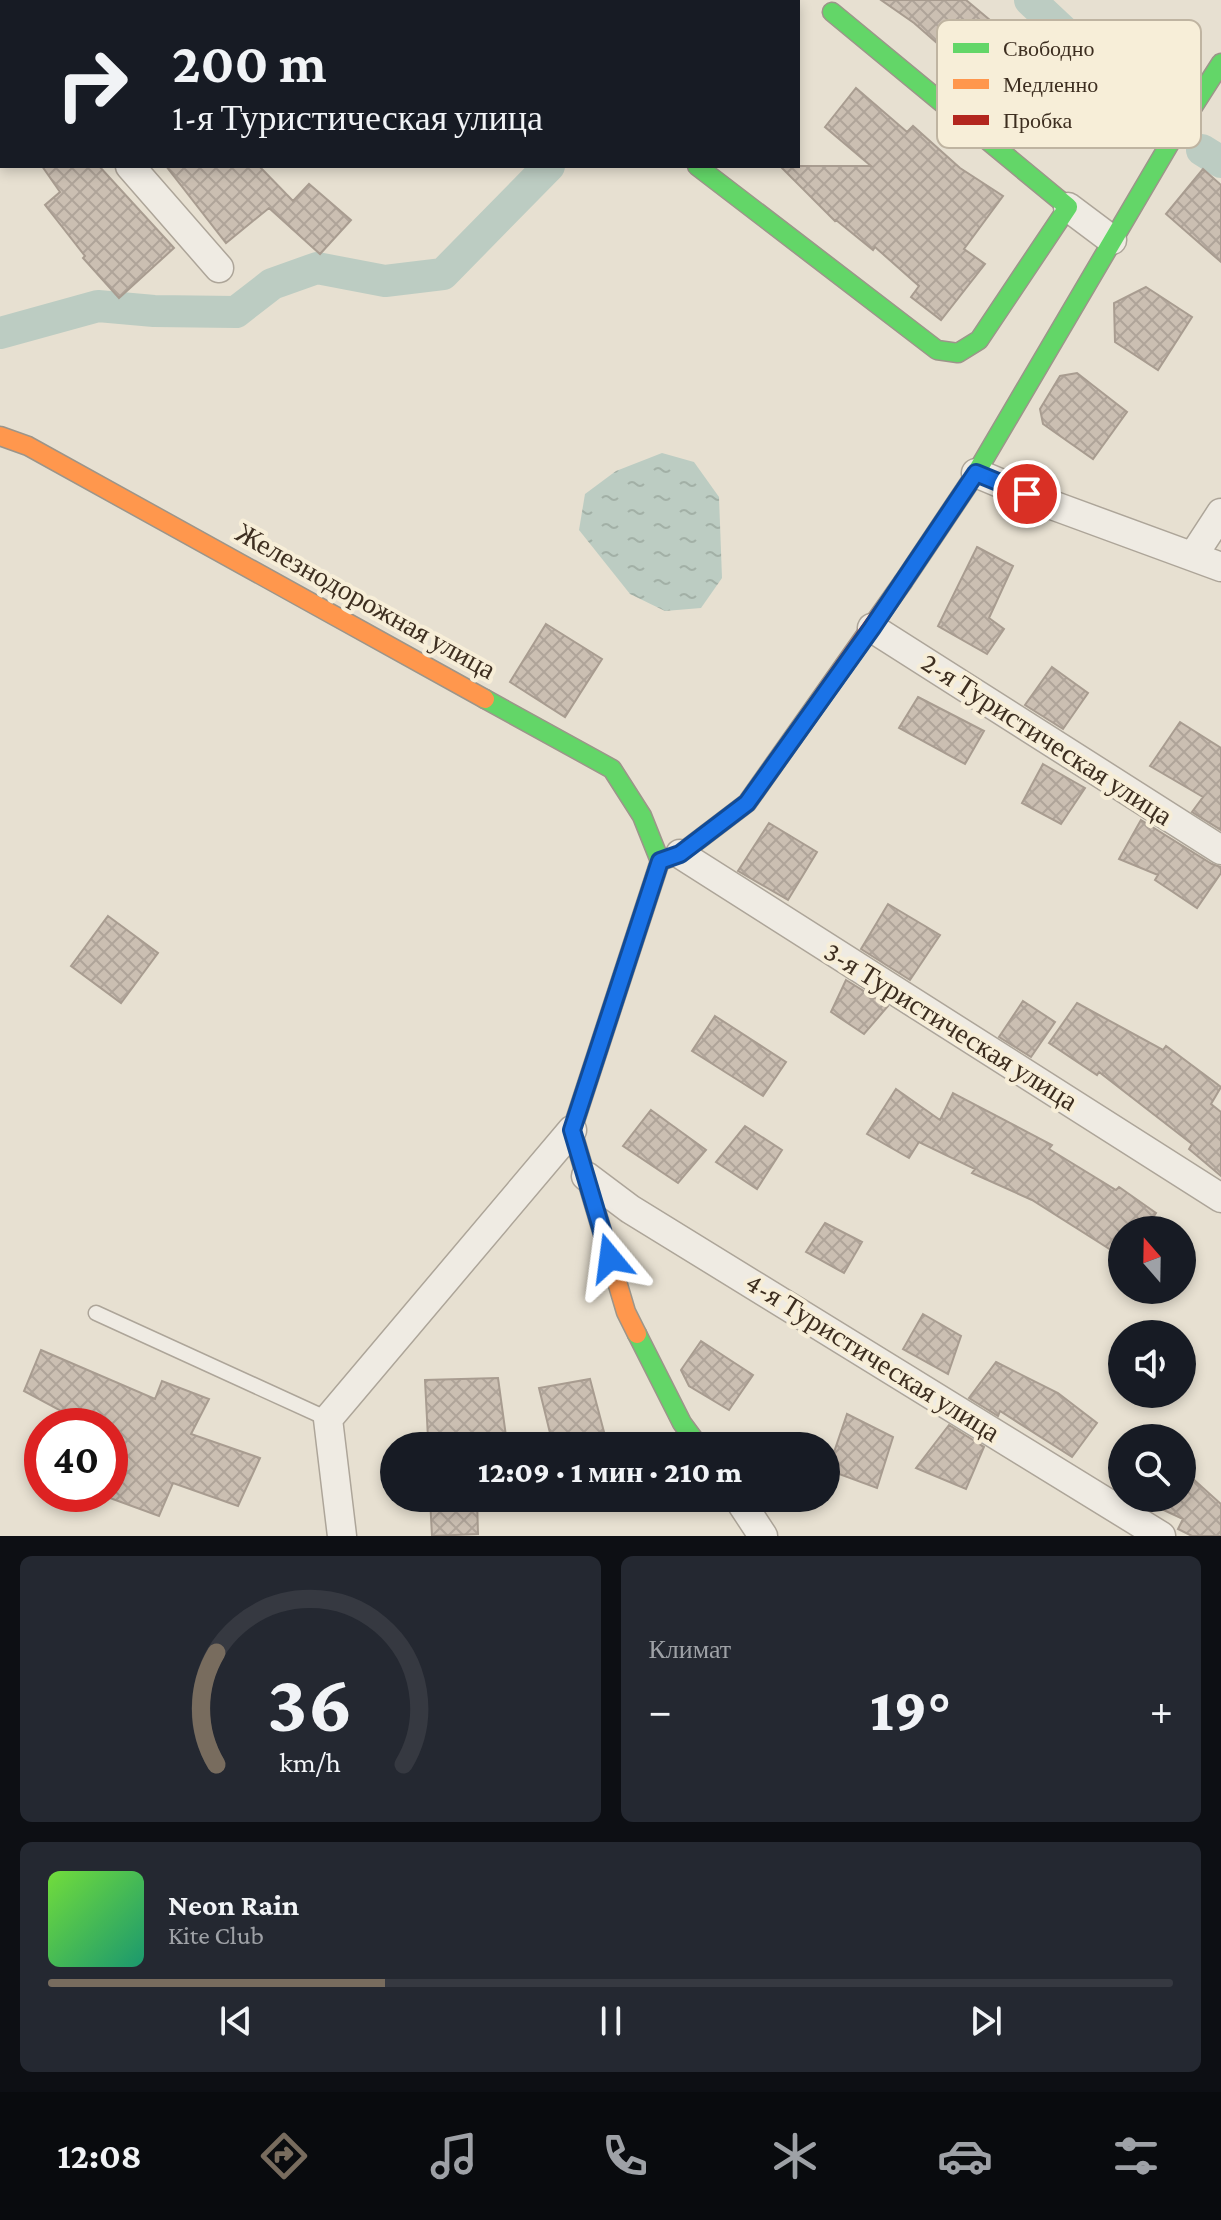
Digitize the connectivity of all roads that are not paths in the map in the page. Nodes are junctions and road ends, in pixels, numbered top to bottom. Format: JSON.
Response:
{"nodes":[{"id":1,"x":832,"y":12,"type":"dead end"},
{"id":2,"x":1221,"y":63,"type":"edge"},
{"id":3,"x":1201,"y":94,"type":"edge"},
{"id":4,"x":937,"y":99,"type":"edge"},
{"id":5,"x":997,"y":148,"type":"edge"},
{"id":6,"x":1167,"y":148,"type":"edge"},
{"id":7,"x":132,"y":168,"type":"edge"},
{"id":8,"x":700,"y":168,"type":"edge"},
{"id":9,"x":1068,"y":207,"type":"junction"},
{"id":10,"x":1112,"y":240,"type":"junction"},
{"id":11,"x":219,"y":268,"type":"dead end"},
{"id":12,"x":0,"y":436,"type":"edge"},
{"id":13,"x":976,"y":473,"type":"junction"},
{"id":14,"x":1221,"y":513,"type":"edge"},
{"id":15,"x":1193,"y":556,"type":"junction"},
{"id":16,"x":1221,"y":567,"type":"edge"},
{"id":17,"x":872,"y":628,"type":"junction"},
{"id":18,"x":1221,"y":850,"type":"edge"},
{"id":19,"x":670,"y":857,"type":"junction"},
{"id":20,"x":572,"y":1130,"type":"junction"},
{"id":21,"x":586,"y":1176,"type":"junction"},
{"id":22,"x":1221,"y":1198,"type":"edge"},
{"id":23,"x":96,"y":1313,"type":"dead end"},
{"id":24,"x":328,"y":1419,"type":"junction"},
{"id":25,"x":689,"y":1432,"type":"edge"},
{"id":26,"x":747,"y":1512,"type":"edge"},
{"id":27,"x":342,"y":1536,"type":"edge"},
{"id":28,"x":763,"y":1536,"type":"edge"},
{"id":29,"x":1161,"y":1536,"type":"edge"}],
"edges":[{"from":1,"to":4,"type":"street"},
{"from":2,"to":3,"type":"street"},
{"from":5,"to":9,"type":"street"},
{"from":6,"to":10,"type":"street"},
{"from":7,"to":11,"type":"street"},
{"from":8,"to":9,"type":"street"},
{"from":9,"to":10,"type":"street"},
{"from":10,"to":13,"type":"street"},
{"from":12,"to":19,"type":"street","name":"Железнодорожная улица"},
{"from":13,"to":15,"type":"street"},
{"from":13,"to":17,"type":"street"},
{"from":14,"to":15,"type":"street"},
{"from":15,"to":16,"type":"street"},
{"from":17,"to":18,"type":"street","name":"2-я Туристическая улица"},
{"from":17,"to":19,"type":"street"},
{"from":19,"to":20,"type":"street"},
{"from":19,"to":22,"type":"street","name":"3-я Туристическая улица"},
{"from":20,"to":21,"type":"street"},
{"from":20,"to":24,"type":"street"},
{"from":21,"to":25,"type":"street"},
{"from":21,"to":29,"type":"street","name":"4-я Туристическая улица"},
{"from":23,"to":24,"type":"lane"},
{"from":24,"to":27,"type":"street"},
{"from":26,"to":28,"type":"street"}]}
